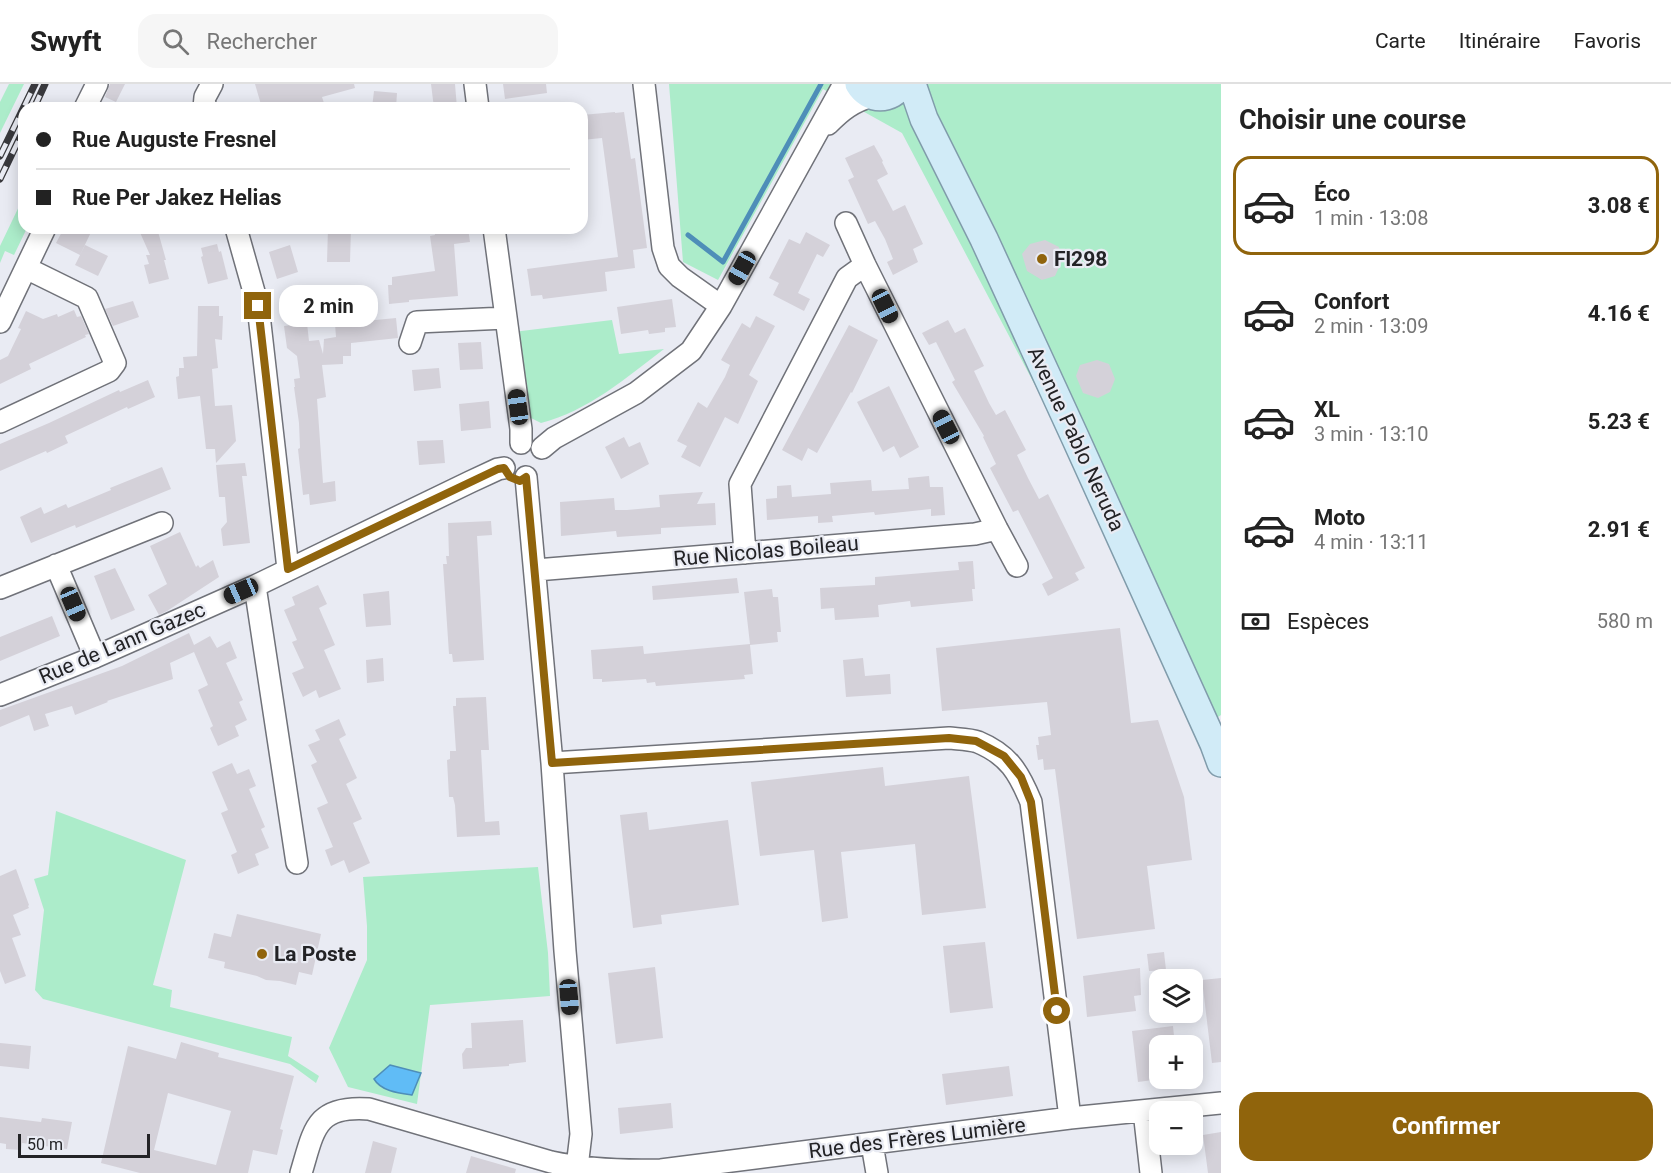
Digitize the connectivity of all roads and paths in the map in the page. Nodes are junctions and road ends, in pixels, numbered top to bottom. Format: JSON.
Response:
{"nodes":[{"id":1,"x":97,"y":84,"type":"edge"},
{"id":2,"x":212,"y":84,"type":"edge"},
{"id":3,"x":475,"y":84,"type":"edge"},
{"id":4,"x":644,"y":84,"type":"edge"},
{"id":5,"x":844,"y":84,"type":"edge"},
{"id":6,"x":887,"y":89,"type":"edge"},
{"id":7,"x":88,"y":102,"type":"edge"},
{"id":8,"x":205,"y":102,"type":"edge"},
{"id":9,"x":477,"y":102,"type":"edge"},
{"id":10,"x":811,"y":142,"type":"junction"},
{"id":11,"x":846,"y":223,"type":"dead end"},
{"id":12,"x":42,"y":234,"type":"edge"},
{"id":13,"x":238,"y":234,"type":"edge"},
{"id":14,"x":496,"y":234,"type":"edge"},
{"id":15,"x":865,"y":265,"type":"junction"},
{"id":16,"x":26,"y":268,"type":"junction"},
{"id":17,"x":721,"y":306,"type":"junction"},
{"id":18,"x":506,"y":318,"type":"junction"},
{"id":19,"x":0,"y":322,"type":"edge"},
{"id":20,"x":410,"y":343,"type":"dead end"},
{"id":21,"x":0,"y":422,"type":"edge"},
{"id":22,"x":521,"y":443,"type":"junction"},
{"id":23,"x":542,"y":448,"type":"junction"},
{"id":24,"x":504,"y":468,"type":"junction"},
{"id":25,"x":526,"y":477,"type":"junction"},
{"id":26,"x":162,"y":523,"type":"dead end"},
{"id":27,"x":997,"y":529,"type":"junction"},
{"id":28,"x":746,"y":553,"type":"junction"},
{"id":29,"x":56,"y":565,"type":"junction"},
{"id":30,"x":1017,"y":566,"type":"dead end"},
{"id":31,"x":288,"y":569,"type":"junction"},
{"id":32,"x":536,"y":570,"type":"junction"},
{"id":33,"x":255,"y":586,"type":"junction"},
{"id":34,"x":0,"y":588,"type":"edge"},
{"id":35,"x":95,"y":657,"type":"junction"},
{"id":36,"x":0,"y":695,"type":"edge"},
{"id":37,"x":552,"y":763,"type":"junction"},
{"id":38,"x":1221,"y":763,"type":"edge"},
{"id":39,"x":297,"y":863,"type":"dead end"},
{"id":40,"x":1221,"y":1103,"type":"edge"},
{"id":41,"x":1144,"y":1111,"type":"junction"},
{"id":42,"x":1070,"y":1118,"type":"junction"},
{"id":43,"x":872,"y":1144,"type":"junction"},
{"id":44,"x":577,"y":1167,"type":"junction"},
{"id":45,"x":301,"y":1173,"type":"edge"},
{"id":46,"x":876,"y":1173,"type":"edge"},
{"id":47,"x":1151,"y":1173,"type":"edge"}],
"edges":[{"from":1,"to":7,"type":"street"},
{"from":2,"to":8,"type":"street"},
{"from":3,"to":9,"type":"street"},
{"from":4,"to":17,"type":"street"},
{"from":5,"to":10,"type":"street"},
{"from":6,"to":10,"type":"street"},
{"from":6,"to":38,"type":"main road","name":"Avenue Pablo Neruda"},
{"from":10,"to":17,"type":"street"},
{"from":11,"to":15,"type":"street"},
{"from":12,"to":16,"type":"street"},
{"from":13,"to":31,"type":"street"},
{"from":14,"to":18,"type":"street"},
{"from":15,"to":27,"type":"street"},
{"from":15,"to":28,"type":"street"},
{"from":16,"to":19,"type":"street"},
{"from":16,"to":21,"type":"street"},
{"from":17,"to":23,"type":"street"},
{"from":18,"to":20,"type":"street"},
{"from":18,"to":22,"type":"street"},
{"from":22,"to":23,"type":"street"},
{"from":22,"to":24,"type":"street"},
{"from":23,"to":25,"type":"street"},
{"from":24,"to":25,"type":"street"},
{"from":24,"to":31,"type":"street","name":"Rue de Lann Gazec"},
{"from":25,"to":32,"type":"street"},
{"from":26,"to":29,"type":"street"},
{"from":27,"to":28,"type":"street","name":"Rue Nicolas Boileau"},
{"from":27,"to":30,"type":"street"},
{"from":28,"to":32,"type":"street","name":"Rue Nicolas Boileau"},
{"from":29,"to":34,"type":"street"},
{"from":29,"to":35,"type":"street"},
{"from":31,"to":33,"type":"street","name":"Rue de Lann Gazec"},
{"from":32,"to":37,"type":"street"},
{"from":33,"to":35,"type":"street","name":"Rue de Lann Gazec"},
{"from":33,"to":39,"type":"street"},
{"from":35,"to":36,"type":"street","name":"Rue de Lann Gazec"},
{"from":37,"to":42,"type":"street"},
{"from":37,"to":44,"type":"street"},
{"from":40,"to":41,"type":"street","name":"Rue des Frères Lumière"},
{"from":41,"to":42,"type":"street","name":"Rue des Frères Lumière"},
{"from":41,"to":47,"type":"street"},
{"from":42,"to":43,"type":"street","name":"Rue des Frères Lumière"},
{"from":43,"to":44,"type":"street","name":"Rue des Frères Lumière"},
{"from":43,"to":46,"type":"street"},
{"from":44,"to":45,"type":"street","name":"Rue des Frères Lumière"}]}
